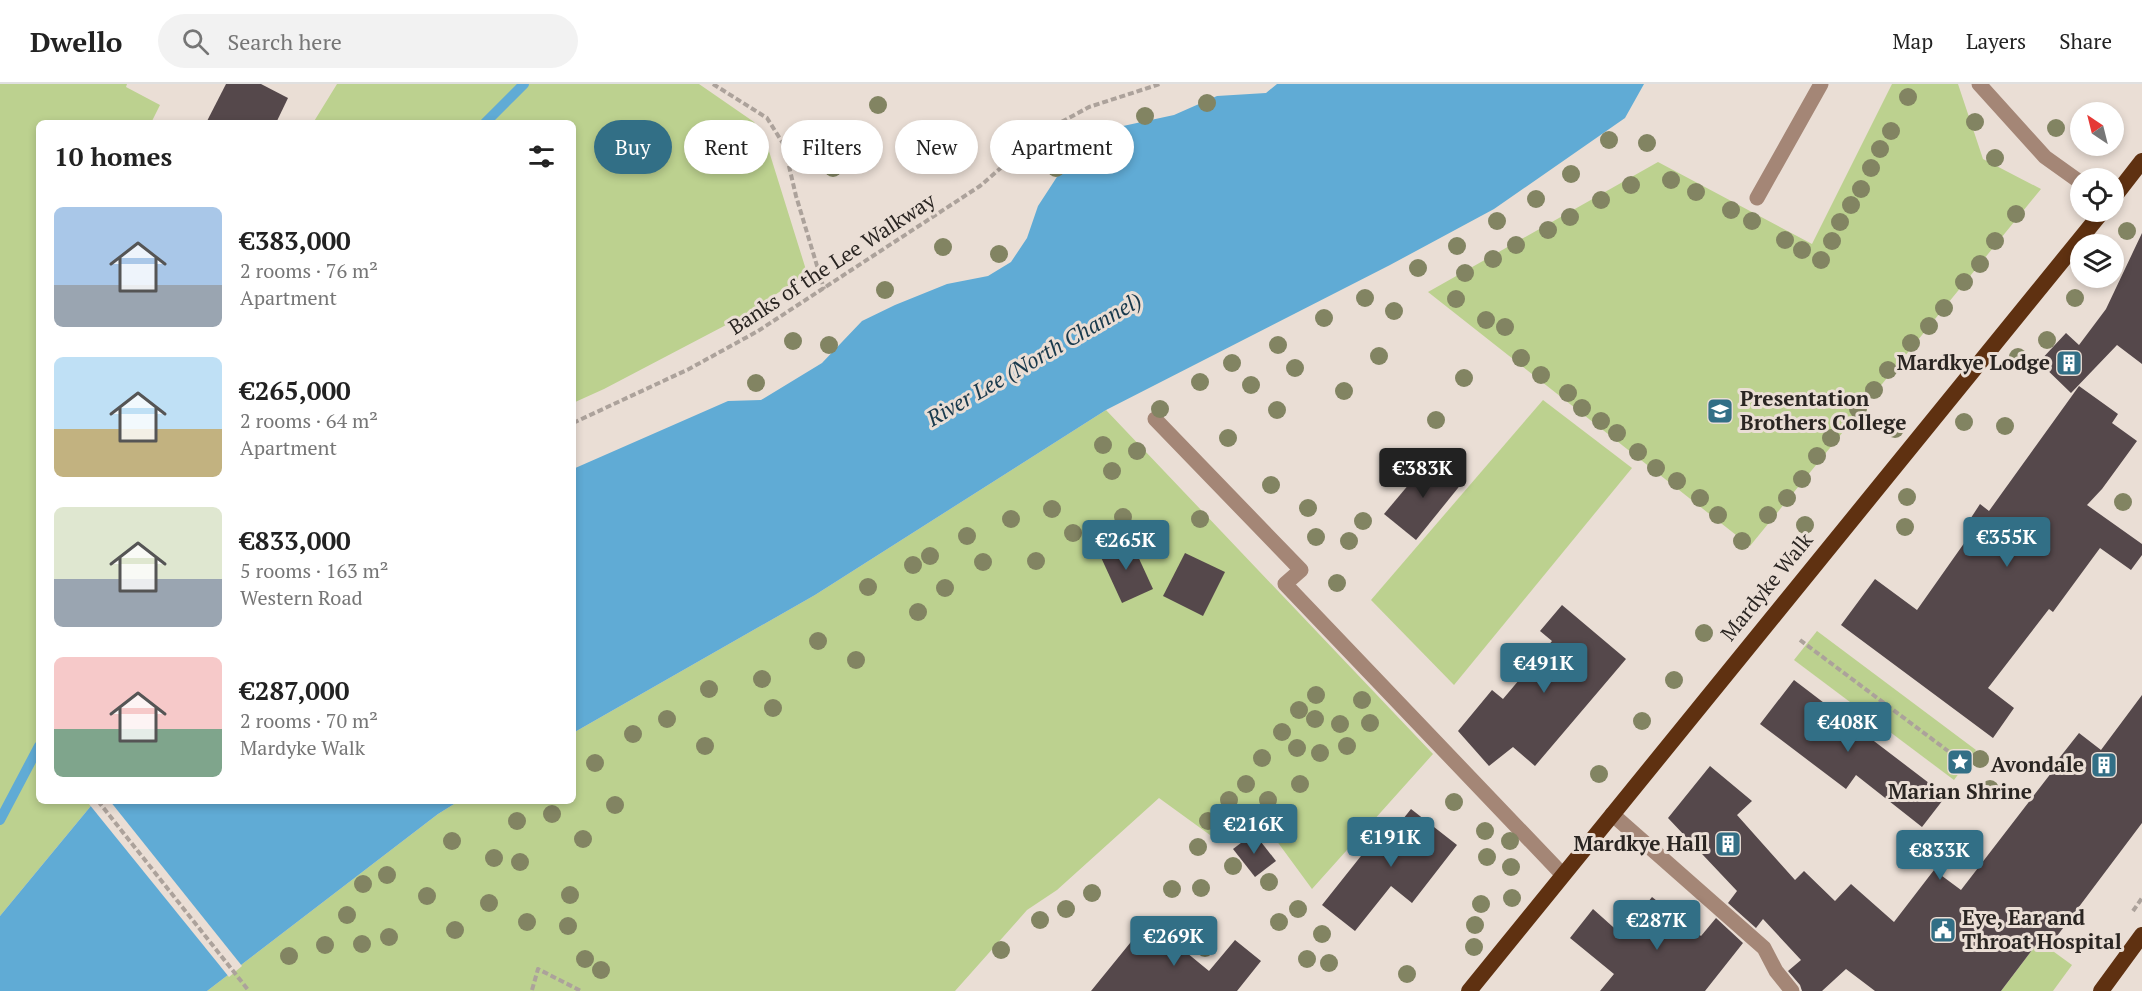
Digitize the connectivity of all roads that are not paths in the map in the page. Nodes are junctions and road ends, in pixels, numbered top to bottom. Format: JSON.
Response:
{"nodes":[{"id":1,"x":1821,"y":84,"type":"edge"},
{"id":2,"x":1979,"y":84,"type":"edge"},
{"id":3,"x":2142,"y":161,"type":"edge"},
{"id":4,"x":2070,"y":175,"type":"edge"},
{"id":5,"x":2124,"y":184,"type":"edge"},
{"id":6,"x":1756,"y":198,"type":"dead end"},
{"id":7,"x":2094,"y":222,"type":"edge"},
{"id":8,"x":1155,"y":419,"type":"dead end"},
{"id":9,"x":1612,"y":814,"type":"junction"},
{"id":10,"x":1563,"y":874,"type":"junction"},
{"id":11,"x":2142,"y":935,"type":"edge"},
{"id":12,"x":1469,"y":991,"type":"edge"},
{"id":13,"x":1792,"y":991,"type":"edge"},
{"id":14,"x":2101,"y":991,"type":"edge"}],
"edges":[{"from":1,"to":6,"type":"lane"},
{"from":2,"to":4,"type":"lane"},
{"from":3,"to":5,"type":"highway"},
{"from":7,"to":9,"type":"highway","name":"Mardyke Walk"},
{"from":8,"to":10,"type":"lane"},
{"from":9,"to":10,"type":"highway","name":"Mardyke Walk"},
{"from":9,"to":13,"type":"lane"},
{"from":10,"to":12,"type":"highway","name":"Mardyke Walk"},
{"from":11,"to":14,"type":"highway"}]}
